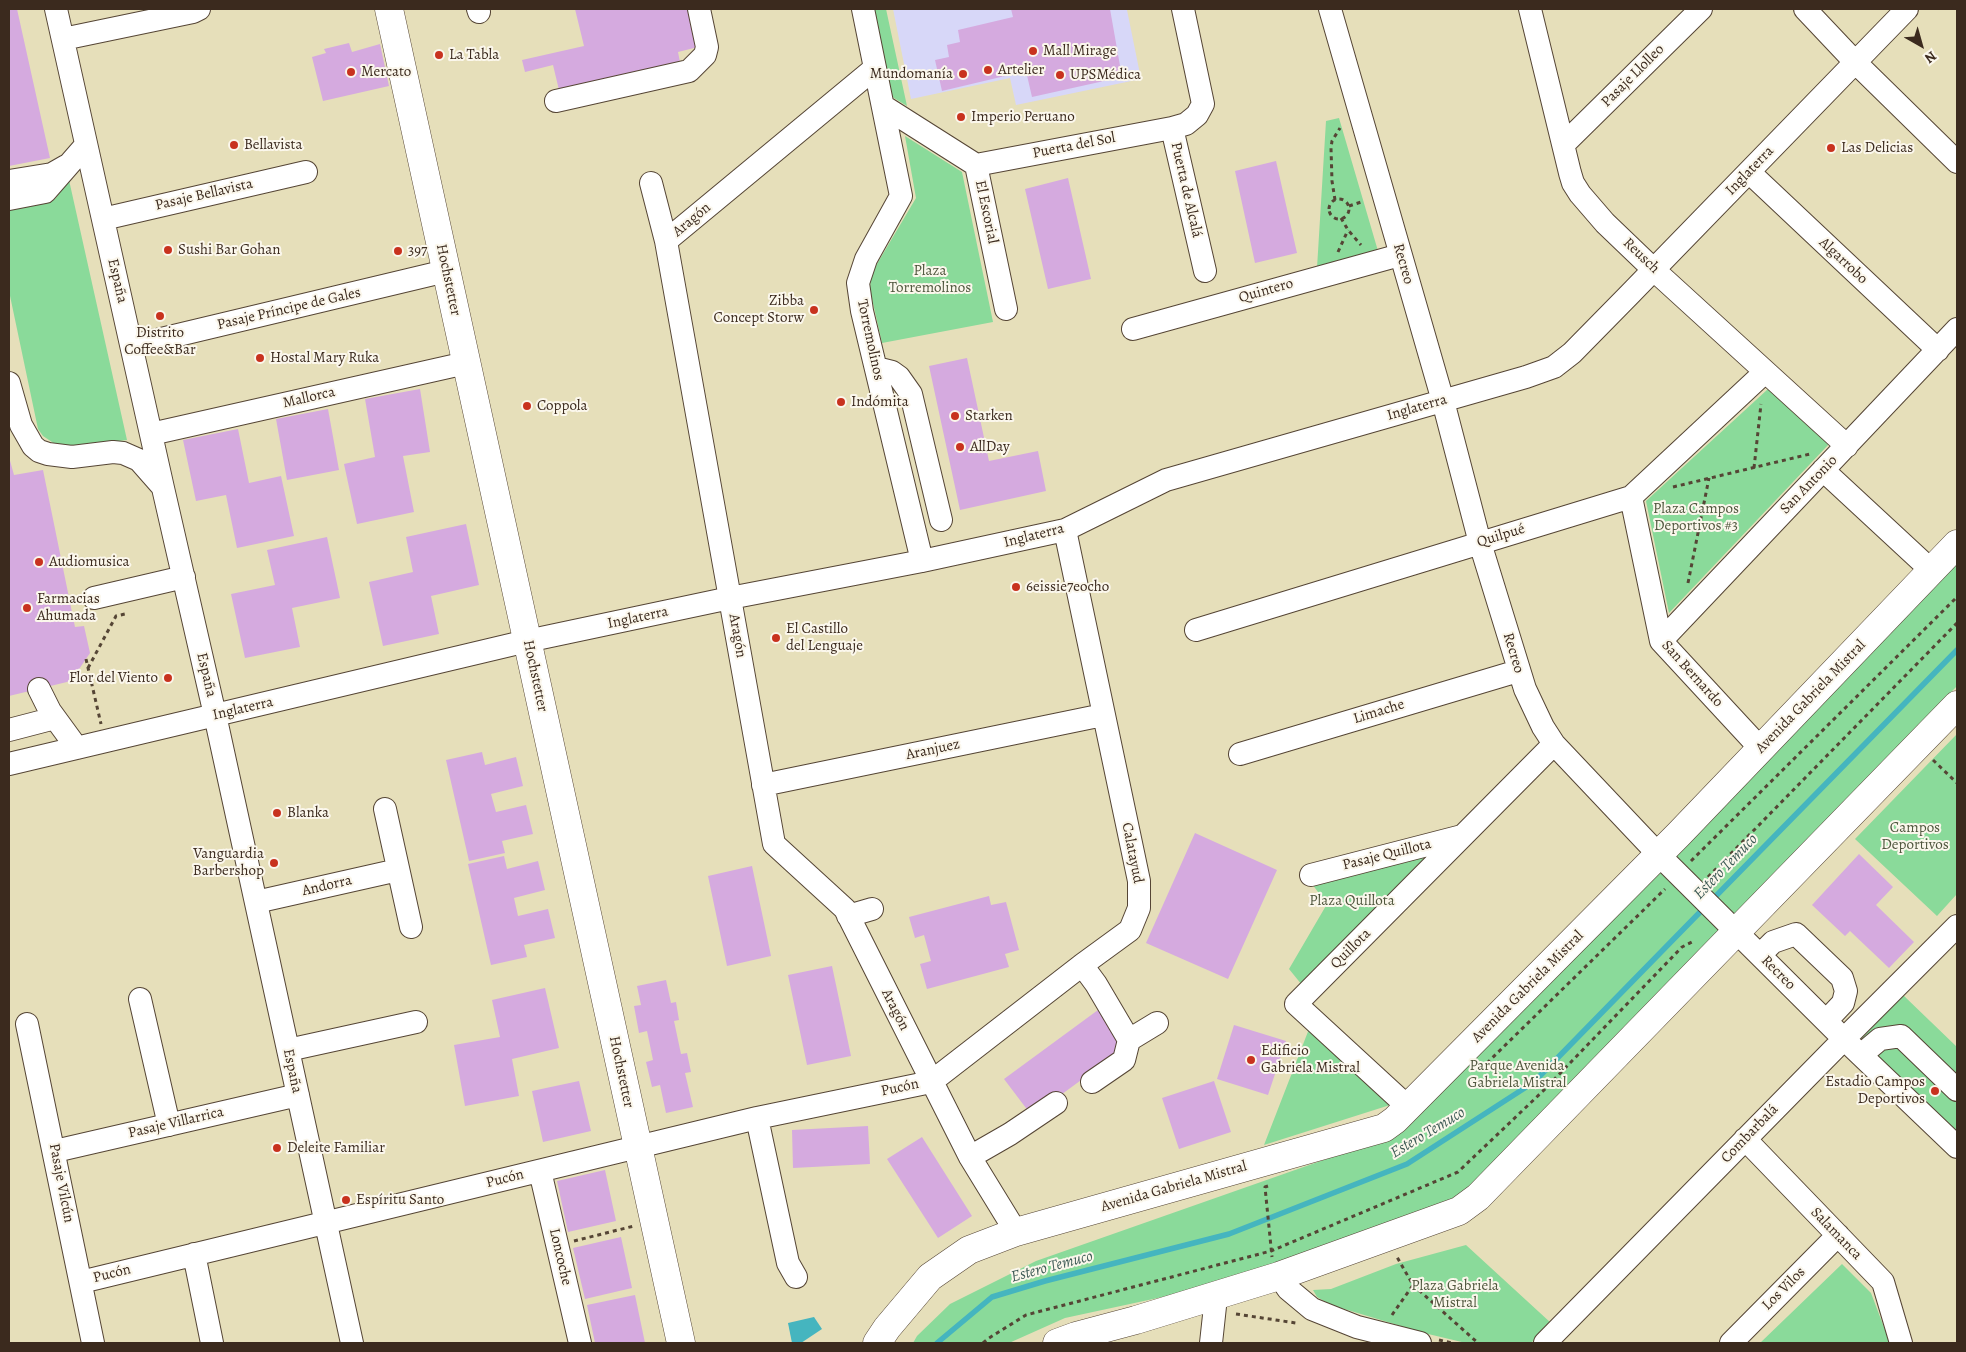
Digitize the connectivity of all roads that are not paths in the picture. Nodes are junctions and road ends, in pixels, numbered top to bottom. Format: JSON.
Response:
{"nodes":[{"id":1,"x":56,"y":9,"type":"edge"},
{"id":2,"x":199,"y":9,"type":"edge"},
{"id":3,"x":389,"y":9,"type":"edge"},
{"id":4,"x":699,"y":9,"type":"edge"},
{"id":5,"x":863,"y":9,"type":"edge"},
{"id":6,"x":1183,"y":9,"type":"edge"},
{"id":7,"x":1330,"y":9,"type":"edge"},
{"id":8,"x":1530,"y":9,"type":"edge"},
{"id":9,"x":1701,"y":9,"type":"edge"},
{"id":10,"x":1804,"y":9,"type":"edge"},
{"id":11,"x":1907,"y":9,"type":"edge"},
{"id":12,"x":63,"y":40,"type":"junction"},
{"id":13,"x":1856,"y":64,"type":"junction"},
{"id":14,"x":875,"y":68,"type":"junction"},
{"id":15,"x":556,"y":101,"type":"dead end"},
{"id":16,"x":883,"y":106,"type":"junction"},
{"id":17,"x":1172,"y":128,"type":"junction"},
{"id":18,"x":1564,"y":144,"type":"junction"},
{"id":19,"x":86,"y":145,"type":"junction"},
{"id":20,"x":1957,"y":162,"type":"edge"},
{"id":21,"x":71,"y":163,"type":"junction"},
{"id":22,"x":976,"y":165,"type":"junction"},
{"id":23,"x":306,"y":172,"type":"dead end"},
{"id":24,"x":1749,"y":172,"type":"junction"},
{"id":25,"x":9,"y":181,"type":"edge"},
{"id":26,"x":651,"y":184,"type":"dead end"},
{"id":27,"x":9,"y":199,"type":"edge"},
{"id":28,"x":103,"y":219,"type":"junction"},
{"id":29,"x":666,"y":241,"type":"junction"},
{"id":30,"x":1400,"y":254,"type":"junction"},
{"id":31,"x":1654,"y":270,"type":"junction"},
{"id":32,"x":446,"y":271,"type":"junction"},
{"id":33,"x":1205,"y":271,"type":"dead end"},
{"id":34,"x":1006,"y":309,"type":"dead end"},
{"id":35,"x":1133,"y":329,"type":"dead end"},
{"id":36,"x":1957,"y":329,"type":"edge"},
{"id":37,"x":132,"y":346,"type":"junction"},
{"id":38,"x":1938,"y":350,"type":"junction"},
{"id":39,"x":466,"y":363,"type":"junction"},
{"id":40,"x":876,"y":368,"type":"junction"},
{"id":41,"x":1765,"y":372,"type":"junction"},
{"id":42,"x":9,"y":383,"type":"edge"},
{"id":43,"x":1443,"y":401,"type":"junction"},
{"id":44,"x":151,"y":434,"type":"junction"},
{"id":45,"x":1847,"y":446,"type":"junction"},
{"id":46,"x":928,"y":467,"type":"junction"},
{"id":47,"x":1823,"y":470,"type":"junction"},
{"id":48,"x":903,"y":480,"type":"junction"},
{"id":49,"x":163,"y":488,"type":"junction"},
{"id":50,"x":1631,"y":496,"type":"junction"},
{"id":51,"x":941,"y":520,"type":"dead end"},
{"id":52,"x":1065,"y":530,"type":"junction"},
{"id":53,"x":1480,"y":543,"type":"junction"},
{"id":54,"x":1957,"y":544,"type":"edge"},
{"id":55,"x":922,"y":561,"type":"junction"},
{"id":56,"x":1932,"y":571,"type":"junction"},
{"id":57,"x":184,"y":577,"type":"junction"},
{"id":58,"x":94,"y":598,"type":"dead end"},
{"id":59,"x":730,"y":598,"type":"junction"},
{"id":60,"x":1196,"y":630,"type":"dead end"},
{"id":61,"x":527,"y":641,"type":"junction"},
{"id":62,"x":1660,"y":641,"type":"junction"},
{"id":63,"x":1518,"y":671,"type":"junction"},
{"id":64,"x":39,"y":689,"type":"dead end"},
{"id":65,"x":1957,"y":704,"type":"edge"},
{"id":66,"x":1103,"y":714,"type":"junction"},
{"id":67,"x":215,"y":715,"type":"junction"},
{"id":68,"x":55,"y":718,"type":"junction"},
{"id":69,"x":9,"y":730,"type":"edge"},
{"id":70,"x":1554,"y":744,"type":"junction"},
{"id":71,"x":77,"y":748,"type":"junction"},
{"id":72,"x":1761,"y":749,"type":"junction"},
{"id":73,"x":1240,"y":754,"type":"dead end"},
{"id":74,"x":9,"y":764,"type":"edge"},
{"id":75,"x":763,"y":784,"type":"junction"},
{"id":76,"x":385,"y":809,"type":"dead end"},
{"id":77,"x":1463,"y":836,"type":"junction"},
{"id":78,"x":1659,"y":855,"type":"junction"},
{"id":79,"x":398,"y":870,"type":"junction"},
{"id":80,"x":1311,"y":875,"type":"dead end"},
{"id":81,"x":256,"y":902,"type":"junction"},
{"id":82,"x":847,"y":904,"type":"junction"},
{"id":83,"x":872,"y":910,"type":"dead end"},
{"id":84,"x":411,"y":926,"type":"dead end"},
{"id":85,"x":1957,"y":926,"type":"edge"},
{"id":86,"x":1732,"y":927,"type":"junction"},
{"id":87,"x":1760,"y":955,"type":"junction"},
{"id":88,"x":1082,"y":965,"type":"junction"},
{"id":89,"x":140,"y":999,"type":"dead end"},
{"id":90,"x":1826,"y":1021,"type":"junction"},
{"id":91,"x":416,"y":1022,"type":"dead end"},
{"id":92,"x":1157,"y":1023,"type":"dead end"},
{"id":93,"x":27,"y":1024,"type":"dead end"},
{"id":94,"x":1844,"y":1039,"type":"junction"},
{"id":95,"x":1129,"y":1040,"type":"junction"},
{"id":96,"x":288,"y":1050,"type":"junction"},
{"id":97,"x":1861,"y":1055,"type":"junction"},
{"id":98,"x":932,"y":1082,"type":"junction"},
{"id":99,"x":1092,"y":1082,"type":"dead end"},
{"id":100,"x":1957,"y":1090,"type":"edge"},
{"id":101,"x":298,"y":1095,"type":"junction"},
{"id":102,"x":1056,"y":1103,"type":"dead end"},
{"id":103,"x":1408,"y":1107,"type":"junction"},
{"id":104,"x":757,"y":1118,"type":"junction"},
{"id":105,"x":169,"y":1125,"type":"junction"},
{"id":106,"x":1745,"y":1139,"type":"junction"},
{"id":107,"x":638,"y":1147,"type":"junction"},
{"id":108,"x":1957,"y":1147,"type":"edge"},
{"id":109,"x":55,"y":1151,"type":"junction"},
{"id":110,"x":970,"y":1157,"type":"junction"},
{"id":111,"x":540,"y":1171,"type":"junction"},
{"id":112,"x":326,"y":1222,"type":"junction"},
{"id":113,"x":1016,"y":1232,"type":"junction"},
{"id":114,"x":1838,"y":1235,"type":"junction"},
{"id":115,"x":194,"y":1254,"type":"junction"},
{"id":116,"x":1279,"y":1276,"type":"junction"},
{"id":117,"x":796,"y":1277,"type":"dead end"},
{"id":118,"x":80,"y":1282,"type":"junction"},
{"id":119,"x":1216,"y":1296,"type":"junction"},
{"id":120,"x":1069,"y":1341,"type":"edge"},
{"id":121,"x":93,"y":1343,"type":"edge"},
{"id":122,"x":212,"y":1343,"type":"edge"},
{"id":123,"x":352,"y":1343,"type":"edge"},
{"id":124,"x":580,"y":1343,"type":"edge"},
{"id":125,"x":681,"y":1343,"type":"edge"},
{"id":126,"x":877,"y":1343,"type":"edge"},
{"id":127,"x":1211,"y":1343,"type":"edge"},
{"id":128,"x":1420,"y":1343,"type":"edge"},
{"id":129,"x":1545,"y":1343,"type":"edge"},
{"id":130,"x":1731,"y":1343,"type":"edge"},
{"id":131,"x":1901,"y":1343,"type":"edge"}],
"edges":[{"from":1,"to":12,"type":"street","name":"España"},
{"from":2,"to":12,"type":"street"},
{"from":3,"to":32,"type":"main road","name":"Hochstetter"},
{"from":4,"to":15,"type":"street"},
{"from":5,"to":14,"type":"street","name":"Torremolinos"},
{"from":6,"to":17,"type":"street","name":"Puerta de Alcalá"},
{"from":7,"to":30,"type":"street","name":"Recreo"},
{"from":8,"to":18,"type":"street","name":"Reusch"},
{"from":9,"to":18,"type":"street","name":"Pasaje Llolleo"},
{"from":10,"to":13,"type":"street"},
{"from":11,"to":13,"type":"street","name":"Inglaterra"},
{"from":12,"to":19,"type":"street","name":"España"},
{"from":13,"to":20,"type":"street"},
{"from":13,"to":24,"type":"street","name":"Inglaterra"},
{"from":14,"to":16,"type":"street","name":"Torremolinos"},
{"from":14,"to":29,"type":"street","name":"Aragón"},
{"from":16,"to":22,"type":"street","name":"El Escorial"},
{"from":16,"to":40,"type":"street","name":"Torremolinos"},
{"from":17,"to":22,"type":"street","name":"Puerta del Sol"},
{"from":17,"to":33,"type":"street","name":"Puerta de Alcalá"},
{"from":18,"to":31,"type":"street","name":"Reusch"},
{"from":19,"to":21,"type":"street"},
{"from":19,"to":28,"type":"street","name":"España"},
{"from":21,"to":25,"type":"street"},
{"from":21,"to":27,"type":"street"},
{"from":22,"to":34,"type":"street","name":"El Escorial"},
{"from":23,"to":28,"type":"street","name":"Pasaje Bellavista"},
{"from":24,"to":31,"type":"street","name":"Inglaterra"},
{"from":24,"to":38,"type":"street","name":"Algarrobo"},
{"from":26,"to":29,"type":"street"},
{"from":28,"to":37,"type":"street","name":"España"},
{"from":29,"to":59,"type":"street","name":"Aragón"},
{"from":30,"to":35,"type":"street","name":"Quintero"},
{"from":30,"to":43,"type":"street","name":"Recreo"},
{"from":31,"to":41,"type":"street","name":"Reusch"},
{"from":31,"to":43,"type":"street","name":"Inglaterra"},
{"from":32,"to":37,"type":"street","name":"Pasaje Príncipe de Gales"},
{"from":32,"to":39,"type":"main road","name":"Hochstetter"},
{"from":36,"to":38,"type":"street","name":"San Antonio"},
{"from":37,"to":44,"type":"street","name":"España"},
{"from":38,"to":45,"type":"street","name":"San Antonio"},
{"from":39,"to":44,"type":"street","name":"Mallorca"},
{"from":39,"to":61,"type":"main road","name":"Hochstetter"},
{"from":40,"to":46,"type":"street"},
{"from":40,"to":48,"type":"street","name":"Torremolinos"},
{"from":41,"to":45,"type":"street","name":"Reusch"},
{"from":41,"to":50,"type":"street","name":"Quilpué"},
{"from":42,"to":49,"type":"street"},
{"from":43,"to":52,"type":"street","name":"Inglaterra"},
{"from":43,"to":53,"type":"street","name":"Recreo"},
{"from":44,"to":49,"type":"street","name":"España"},
{"from":45,"to":47,"type":"street","name":"San Antonio"},
{"from":46,"to":48,"type":"street"},
{"from":46,"to":51,"type":"street"},
{"from":47,"to":56,"type":"street"},
{"from":47,"to":62,"type":"street","name":"San Antonio"},
{"from":48,"to":55,"type":"street","name":"Torremolinos"},
{"from":49,"to":57,"type":"street","name":"España"},
{"from":50,"to":53,"type":"street","name":"Quilpué"},
{"from":50,"to":62,"type":"street","name":"San Bernardo"},
{"from":52,"to":55,"type":"street","name":"Inglaterra"},
{"from":52,"to":66,"type":"street","name":"Calatayud"},
{"from":53,"to":60,"type":"street","name":"Quilpué"},
{"from":53,"to":63,"type":"street","name":"Recreo"},
{"from":54,"to":56,"type":"main road","name":"Avenida Gabriela Mistral"},
{"from":55,"to":59,"type":"street","name":"Inglaterra"},
{"from":56,"to":72,"type":"main road","name":"Avenida Gabriela Mistral"},
{"from":57,"to":58,"type":"street"},
{"from":57,"to":67,"type":"street","name":"España"},
{"from":59,"to":61,"type":"street","name":"Inglaterra"},
{"from":59,"to":75,"type":"street","name":"Aragón"},
{"from":61,"to":67,"type":"street","name":"Inglaterra"},
{"from":61,"to":107,"type":"main road","name":"Hochstetter"},
{"from":62,"to":72,"type":"street","name":"San Bernardo"},
{"from":63,"to":70,"type":"street","name":"Recreo"},
{"from":63,"to":73,"type":"street","name":"Limache"},
{"from":64,"to":68,"type":"street"},
{"from":65,"to":86,"type":"main road"},
{"from":66,"to":75,"type":"street","name":"Aranjuez"},
{"from":66,"to":88,"type":"street","name":"Calatayud"},
{"from":67,"to":71,"type":"street","name":"Inglaterra"},
{"from":67,"to":81,"type":"street","name":"España"},
{"from":68,"to":69,"type":"street"},
{"from":68,"to":71,"type":"street"},
{"from":70,"to":77,"type":"street","name":"Quillota"},
{"from":70,"to":78,"type":"street","name":"Recreo"},
{"from":71,"to":74,"type":"street","name":"Inglaterra"},
{"from":72,"to":78,"type":"main road","name":"Avenida Gabriela Mistral"},
{"from":75,"to":82,"type":"street","name":"Aragón"},
{"from":76,"to":79,"type":"street"},
{"from":77,"to":80,"type":"street","name":"Pasaje Quillota"},
{"from":77,"to":103,"type":"street","name":"Quillota"},
{"from":78,"to":86,"type":"street","name":"Recreo"},
{"from":78,"to":103,"type":"main road","name":"Avenida Gabriela Mistral"},
{"from":79,"to":81,"type":"street","name":"Andorra"},
{"from":79,"to":84,"type":"street"},
{"from":81,"to":96,"type":"street","name":"España"},
{"from":82,"to":83,"type":"street"},
{"from":82,"to":98,"type":"street","name":"Aragón"},
{"from":85,"to":94,"type":"street","name":"Combarbalá"},
{"from":86,"to":87,"type":"street","name":"Recreo"},
{"from":86,"to":116,"type":"main road"},
{"from":87,"to":90,"type":"street","name":"Recreo"},
{"from":87,"to":90,"type":"street"},
{"from":88,"to":95,"type":"street"},
{"from":88,"to":98,"type":"street","name":"Calatayud"},
{"from":89,"to":105,"type":"street"},
{"from":90,"to":94,"type":"street","name":"Recreo"},
{"from":91,"to":96,"type":"street"},
{"from":92,"to":95,"type":"street"},
{"from":93,"to":109,"type":"street","name":"Pasaje Vilcún"},
{"from":94,"to":97,"type":"street","name":"Recreo"},
{"from":94,"to":106,"type":"street","name":"Combarbalá"},
{"from":95,"to":99,"type":"street"},
{"from":96,"to":101,"type":"street","name":"España"},
{"from":97,"to":100,"type":"street"},
{"from":97,"to":108,"type":"street","name":"Recreo"},
{"from":98,"to":104,"type":"street","name":"Pucón"},
{"from":98,"to":110,"type":"street","name":"Aragón"},
{"from":101,"to":105,"type":"street","name":"Pasaje Villarrica"},
{"from":101,"to":112,"type":"street","name":"España"},
{"from":102,"to":110,"type":"street"},
{"from":103,"to":113,"type":"main road","name":"Avenida Gabriela Mistral"},
{"from":104,"to":107,"type":"street","name":"Pucón"},
{"from":104,"to":117,"type":"street"},
{"from":105,"to":109,"type":"street","name":"Pasaje Villarrica"},
{"from":106,"to":114,"type":"street","name":"Salamanca"},
{"from":106,"to":129,"type":"street","name":"Combarbalá"},
{"from":107,"to":111,"type":"street","name":"Pucón"},
{"from":107,"to":125,"type":"main road","name":"Hochstetter"},
{"from":109,"to":118,"type":"street","name":"Pasaje Vilcún"},
{"from":110,"to":113,"type":"street","name":"Aragón"},
{"from":111,"to":112,"type":"street","name":"Pucón"},
{"from":111,"to":124,"type":"street","name":"Loncoche"},
{"from":112,"to":115,"type":"street","name":"Pucón"},
{"from":112,"to":123,"type":"street","name":"España"},
{"from":113,"to":126,"type":"main road","name":"Avenida Gabriela Mistral"},
{"from":114,"to":130,"type":"street","name":"Los Vilos"},
{"from":114,"to":131,"type":"street","name":"Salamanca"},
{"from":115,"to":118,"type":"street","name":"Pucón"},
{"from":115,"to":122,"type":"street"},
{"from":116,"to":119,"type":"main road"},
{"from":116,"to":128,"type":"street"},
{"from":118,"to":121,"type":"street","name":"Pasaje Vilcún"},
{"from":119,"to":120,"type":"main road"},
{"from":119,"to":127,"type":"street"}]}
